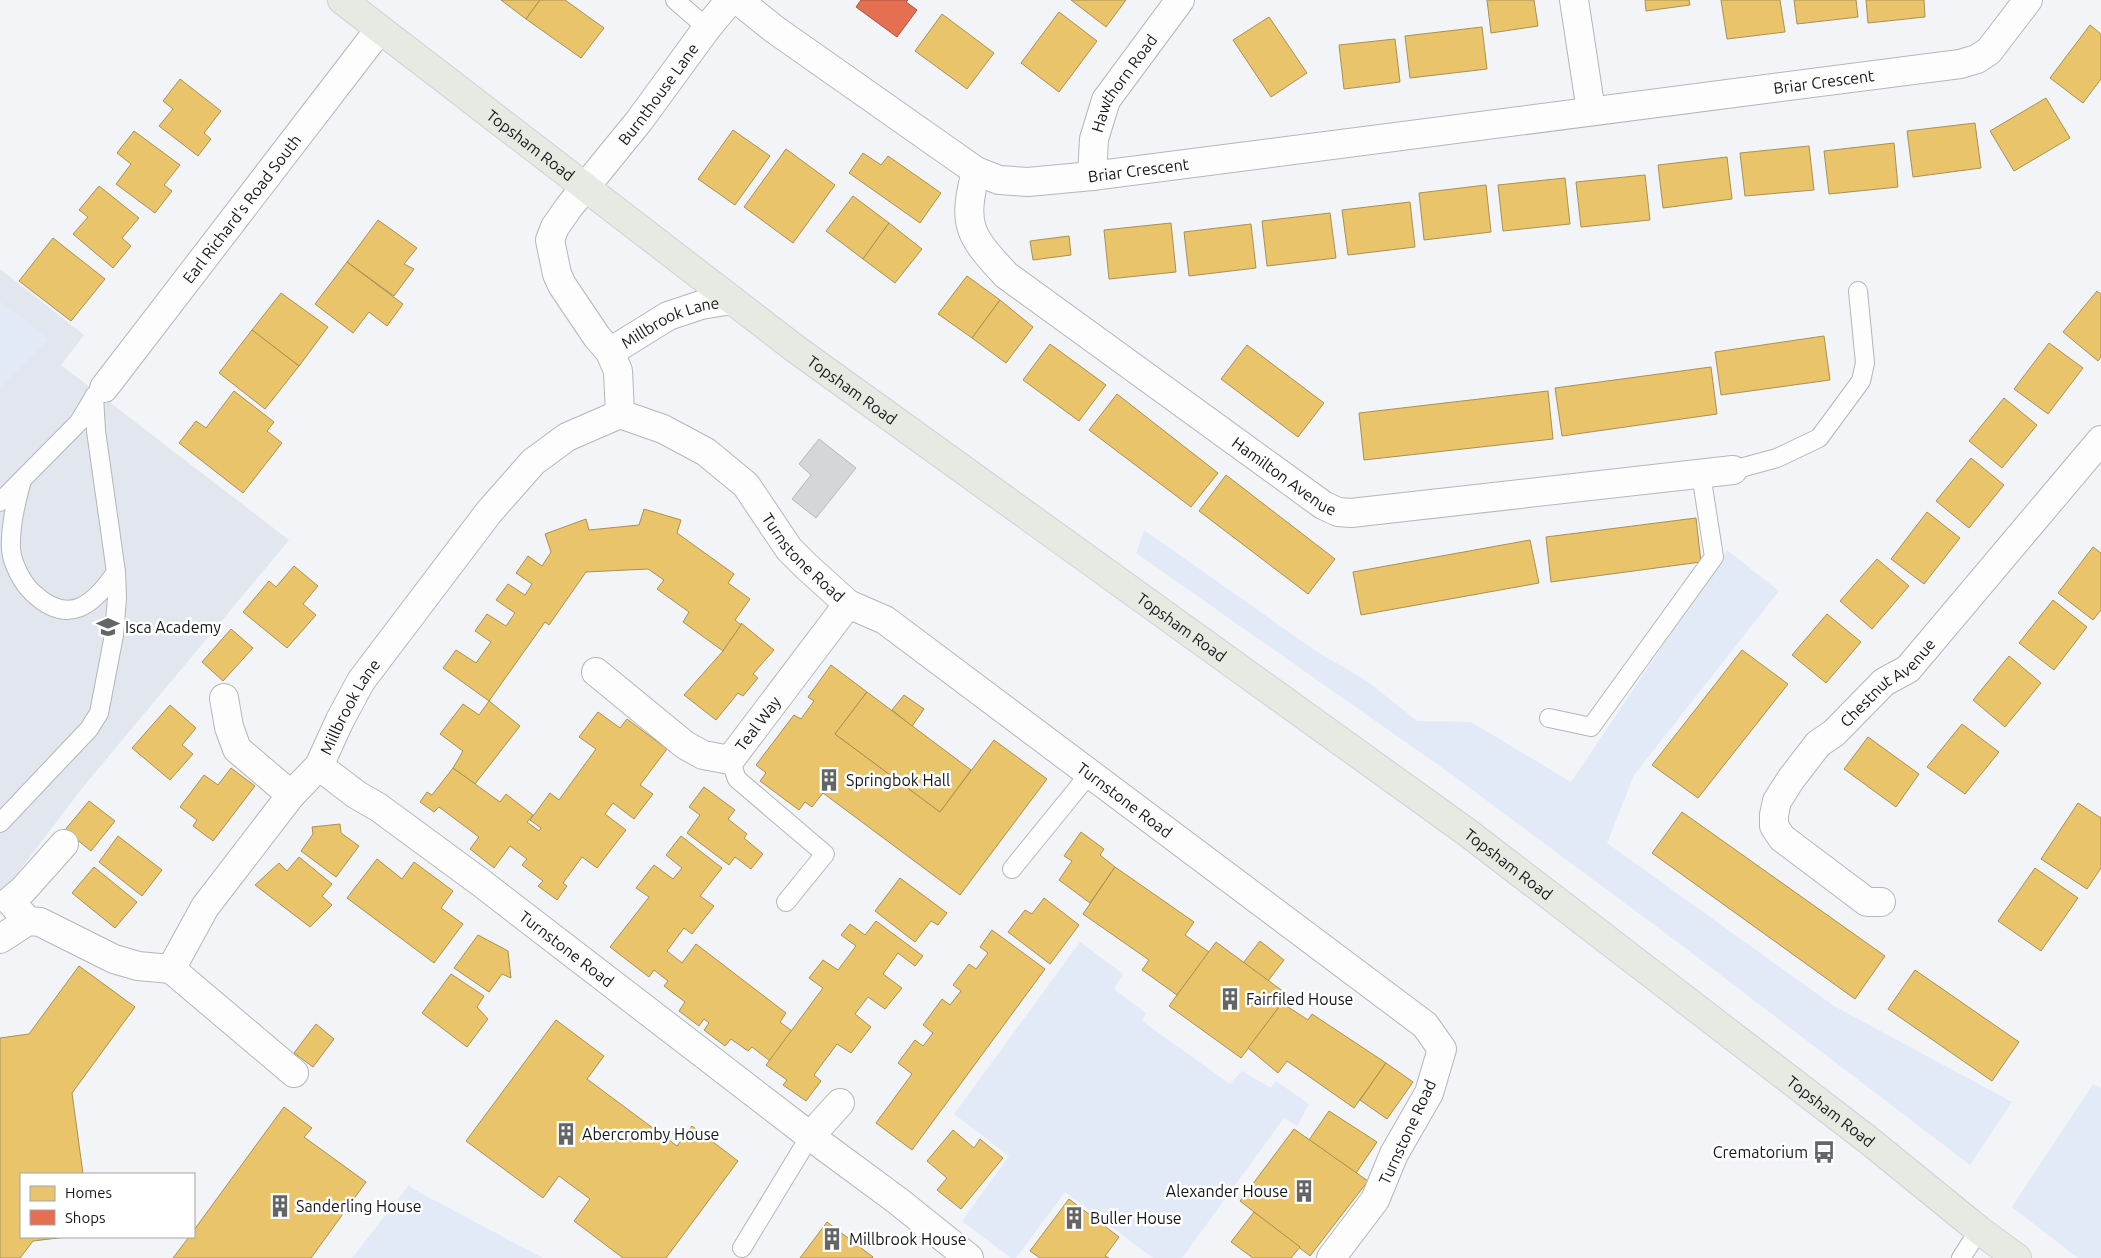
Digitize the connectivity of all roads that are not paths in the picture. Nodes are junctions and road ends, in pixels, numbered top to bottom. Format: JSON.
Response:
{"nodes":[{"id":1,"x":342,"y":0,"type":"edge"},
{"id":2,"x":675,"y":0,"type":"edge"},
{"id":3,"x":730,"y":0,"type":"edge"},
{"id":4,"x":738,"y":0,"type":"edge"},
{"id":5,"x":1180,"y":0,"type":"edge"},
{"id":6,"x":1574,"y":0,"type":"edge"},
{"id":7,"x":2028,"y":0,"type":"edge"},
{"id":8,"x":707,"y":28,"type":"junction"},
{"id":9,"x":380,"y":30,"type":"junction"},
{"id":10,"x":1591,"y":111,"type":"junction"},
{"id":11,"x":976,"y":171,"type":"junction"},
{"id":12,"x":1092,"y":176,"type":"junction"},
{"id":13,"x":586,"y":186,"type":"junction"},
{"id":14,"x":1858,"y":291,"type":"dead end"},
{"id":15,"x":732,"y":300,"type":"junction"},
{"id":16,"x":610,"y":352,"type":"junction"},
{"id":17,"x":99,"y":392,"type":"junction"},
{"id":18,"x":620,"y":414,"type":"junction"},
{"id":19,"x":2101,"y":440,"type":"edge"},
{"id":20,"x":1733,"y":470,"type":"joint"},
{"id":21,"x":1701,"y":474,"type":"junction"},
{"id":22,"x":22,"y":480,"type":"junction"},
{"id":23,"x":0,"y":502,"type":"edge"},
{"id":24,"x":116,"y":572,"type":"junction"},
{"id":25,"x":848,"y":604,"type":"junction"},
{"id":26,"x":596,"y":672,"type":"dead end"},
{"id":27,"x":224,"y":698,"type":"dead end"},
{"id":28,"x":1549,"y":718,"type":"dead end"},
{"id":29,"x":730,"y":760,"type":"junction"},
{"id":30,"x":319,"y":766,"type":"junction"},
{"id":31,"x":1090,"y":773,"type":"junction"},
{"id":32,"x":291,"y":795,"type":"junction"},
{"id":33,"x":0,"y":823,"type":"edge"},
{"id":34,"x":64,"y":844,"type":"dead end"},
{"id":35,"x":1012,"y":869,"type":"dead end"},
{"id":36,"x":5,"y":895,"type":"edge"},
{"id":37,"x":786,"y":902,"type":"dead end"},
{"id":38,"x":1881,"y":902,"type":"dead end"},
{"id":39,"x":28,"y":921,"type":"junction"},
{"id":40,"x":0,"y":939,"type":"edge"},
{"id":41,"x":171,"y":969,"type":"junction"},
{"id":42,"x":294,"y":1073,"type":"dead end"},
{"id":43,"x":840,"y":1103,"type":"dead end"},
{"id":44,"x":810,"y":1136,"type":"junction"},
{"id":45,"x":1979,"y":1230,"type":"junction"},
{"id":46,"x":742,"y":1248,"type":"dead end"},
{"id":47,"x":970,"y":1258,"type":"edge"},
{"id":48,"x":1331,"y":1258,"type":"edge"},
{"id":49,"x":1961,"y":1258,"type":"edge"},
{"id":50,"x":2017,"y":1258,"type":"edge"}],
"edges":[{"from":1,"to":9,"type":"main road","name":"Topsham Road"},
{"from":2,"to":8,"type":"lane"},
{"from":3,"to":8,"type":"street","name":"Burnthouse Lane"},
{"from":4,"to":11,"type":"street","name":"Briar Crescent"},
{"from":5,"to":12,"type":"street","name":"Hawthorn Road"},
{"from":6,"to":10,"type":"street"},
{"from":7,"to":10,"type":"street","name":"Briar Crescent"},
{"from":8,"to":13,"type":"street","name":"Burnthouse Lane"},
{"from":9,"to":13,"type":"main road","name":"Topsham Road"},
{"from":9,"to":17,"type":"street","name":"Earl Richard's Road South"},
{"from":10,"to":12,"type":"street","name":"Briar Crescent"},
{"from":11,"to":12,"type":"street","name":"Briar Crescent"},
{"from":11,"to":21,"type":"street","name":"Hamilton Avenue"},
{"from":13,"to":15,"type":"main road","name":"Topsham Road"},
{"from":13,"to":16,"type":"street","name":"Millbrook Lane"},
{"from":14,"to":20,"type":"lane"},
{"from":15,"to":16,"type":"street","name":"Millbrook Lane"},
{"from":15,"to":45,"type":"main road","name":"Topsham Road"},
{"from":16,"to":18,"type":"street","name":"Millbrook Lane"},
{"from":17,"to":22,"type":"lane"},
{"from":17,"to":24,"type":"lane"},
{"from":18,"to":25,"type":"street","name":"Turnstone Road"},
{"from":18,"to":30,"type":"street","name":"Millbrook Lane"},
{"from":19,"to":38,"type":"street","name":"Chestnut Avenue"},
{"from":20,"to":21,"type":"street","name":"Hamilton Avenue"},
{"from":21,"to":28,"type":"lane"},
{"from":22,"to":23,"type":"lane"},
{"from":22,"to":24,"type":"lane"},
{"from":24,"to":33,"type":"lane"},
{"from":25,"to":29,"type":"street","name":"Teal Way"},
{"from":25,"to":31,"type":"street","name":"Turnstone Road"},
{"from":26,"to":29,"type":"street","name":"Teal Way"},
{"from":27,"to":32,"type":"street"},
{"from":29,"to":37,"type":"lane"},
{"from":30,"to":32,"type":"street","name":"Millbrook Lane"},
{"from":30,"to":44,"type":"street","name":"Turnstone Road"},
{"from":31,"to":35,"type":"lane"},
{"from":31,"to":48,"type":"street","name":"Turnstone Road"},
{"from":32,"to":41,"type":"street","name":"Millbrook Lane"},
{"from":34,"to":36,"type":"street"},
{"from":36,"to":39,"type":"street"},
{"from":39,"to":40,"type":"street"},
{"from":39,"to":41,"type":"street"},
{"from":41,"to":42,"type":"street"},
{"from":43,"to":44,"type":"street"},
{"from":44,"to":46,"type":"lane"},
{"from":44,"to":47,"type":"street","name":"Turnstone Road"},
{"from":45,"to":49,"type":"lane"},
{"from":45,"to":50,"type":"main road","name":"Topsham Road"}]}
